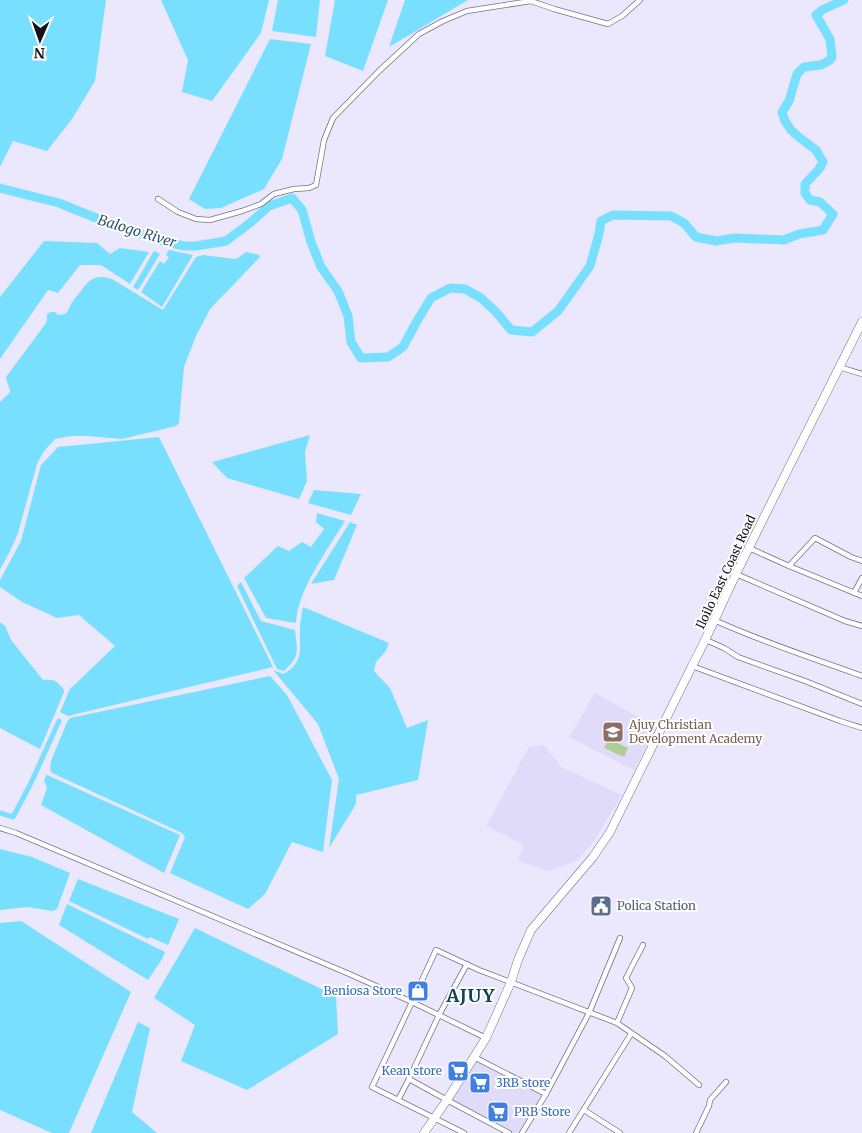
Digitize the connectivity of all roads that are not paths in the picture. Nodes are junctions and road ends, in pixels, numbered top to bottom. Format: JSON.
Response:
{"nodes":[{"id":1,"x":640,"y":0,"type":"edge"},
{"id":2,"x":158,"y":199,"type":"dead end"},
{"id":3,"x":862,"y":322,"type":"edge"},
{"id":4,"x":838,"y":367,"type":"junction"},
{"id":5,"x":862,"y":374,"type":"edge"},
{"id":6,"x":749,"y":548,"type":"junction"},
{"id":7,"x":862,"y":561,"type":"edge"},
{"id":8,"x":789,"y":566,"type":"junction"},
{"id":9,"x":736,"y":574,"type":"junction"},
{"id":10,"x":862,"y":578,"type":"edge"},
{"id":11,"x":854,"y":593,"type":"junction"},
{"id":12,"x":862,"y":596,"type":"edge"},
{"id":13,"x":714,"y":620,"type":"junction"},
{"id":14,"x":862,"y":626,"type":"edge"},
{"id":15,"x":706,"y":640,"type":"junction"},
{"id":16,"x":692,"y":666,"type":"junction"},
{"id":17,"x":862,"y":676,"type":"edge"},
{"id":18,"x":862,"y":704,"type":"edge"},
{"id":19,"x":862,"y":728,"type":"edge"},
{"id":20,"x":0,"y":828,"type":"edge"},
{"id":21,"x":620,"y":938,"type":"dead end"},
{"id":22,"x":642,"y":945,"type":"dead end"},
{"id":23,"x":467,"y":964,"type":"junction"},
{"id":24,"x":511,"y":982,"type":"junction"},
{"id":25,"x":412,"y":1002,"type":"junction"},
{"id":26,"x":589,"y":1013,"type":"junction"},
{"id":27,"x":438,"y":1015,"type":"junction"},
{"id":28,"x":617,"y":1023,"type":"junction"},
{"id":29,"x":631,"y":1034,"type":"junction"},
{"id":30,"x":486,"y":1038,"type":"junction"},
{"id":31,"x":474,"y":1057,"type":"junction"},
{"id":32,"x":409,"y":1079,"type":"junction"},
{"id":33,"x":726,"y":1082,"type":"dead end"},
{"id":34,"x":699,"y":1085,"type":"dead end"},
{"id":35,"x":546,"y":1094,"type":"junction"},
{"id":36,"x":398,"y":1100,"type":"junction"},
{"id":37,"x":447,"y":1100,"type":"junction"},
{"id":38,"x":584,"y":1110,"type":"junction"},
{"id":39,"x":434,"y":1118,"type":"junction"},
{"id":40,"x":424,"y":1133,"type":"edge"},
{"id":41,"x":464,"y":1133,"type":"edge"},
{"id":42,"x":509,"y":1133,"type":"edge"},
{"id":43,"x":522,"y":1133,"type":"edge"},
{"id":44,"x":569,"y":1133,"type":"edge"},
{"id":45,"x":620,"y":1133,"type":"edge"},
{"id":46,"x":696,"y":1133,"type":"edge"}],
"edges":[{"from":1,"to":2,"type":"street"},
{"from":3,"to":4,"type":"main road","name":"Iloilo East Coast Road"},
{"from":4,"to":5,"type":"street"},
{"from":4,"to":6,"type":"main road","name":"Iloilo East Coast Road"},
{"from":6,"to":8,"type":"street"},
{"from":6,"to":9,"type":"main road","name":"Iloilo East Coast Road"},
{"from":7,"to":8,"type":"street"},
{"from":8,"to":11,"type":"street"},
{"from":9,"to":13,"type":"main road","name":"Iloilo East Coast Road"},
{"from":9,"to":14,"type":"street"},
{"from":10,"to":11,"type":"street"},
{"from":11,"to":12,"type":"street"},
{"from":13,"to":15,"type":"main road","name":"Iloilo East Coast Road"},
{"from":13,"to":17,"type":"street"},
{"from":15,"to":16,"type":"main road","name":"Iloilo East Coast Road"},
{"from":15,"to":18,"type":"street"},
{"from":16,"to":19,"type":"street"},
{"from":16,"to":24,"type":"main road","name":"Iloilo East Coast Road"},
{"from":20,"to":25,"type":"street"},
{"from":21,"to":26,"type":"street"},
{"from":22,"to":28,"type":"street"},
{"from":23,"to":24,"type":"street"},
{"from":23,"to":25,"type":"street"},
{"from":23,"to":27,"type":"street"},
{"from":24,"to":26,"type":"street"},
{"from":24,"to":30,"type":"main road","name":"Iloilo East Coast Road"},
{"from":25,"to":27,"type":"street"},
{"from":25,"to":36,"type":"street"},
{"from":26,"to":28,"type":"street"},
{"from":26,"to":35,"type":"street"},
{"from":27,"to":30,"type":"street"},
{"from":27,"to":32,"type":"street"},
{"from":28,"to":29,"type":"street"},
{"from":29,"to":34,"type":"street"},
{"from":29,"to":38,"type":"street"},
{"from":30,"to":31,"type":"main road","name":"Iloilo East Coast Road"},
{"from":31,"to":35,"type":"street"},
{"from":31,"to":37,"type":"main road","name":"Iloilo East Coast Road"},
{"from":32,"to":36,"type":"street"},
{"from":32,"to":37,"type":"street"},
{"from":33,"to":46,"type":"street"},
{"from":35,"to":43,"type":"street"},
{"from":36,"to":39,"type":"street"},
{"from":37,"to":39,"type":"main road","name":"Iloilo East Coast Road"},
{"from":37,"to":42,"type":"street"},
{"from":38,"to":44,"type":"street"},
{"from":38,"to":45,"type":"street"},
{"from":39,"to":40,"type":"main road","name":"Iloilo East Coast Road"},
{"from":39,"to":41,"type":"street"}]}
